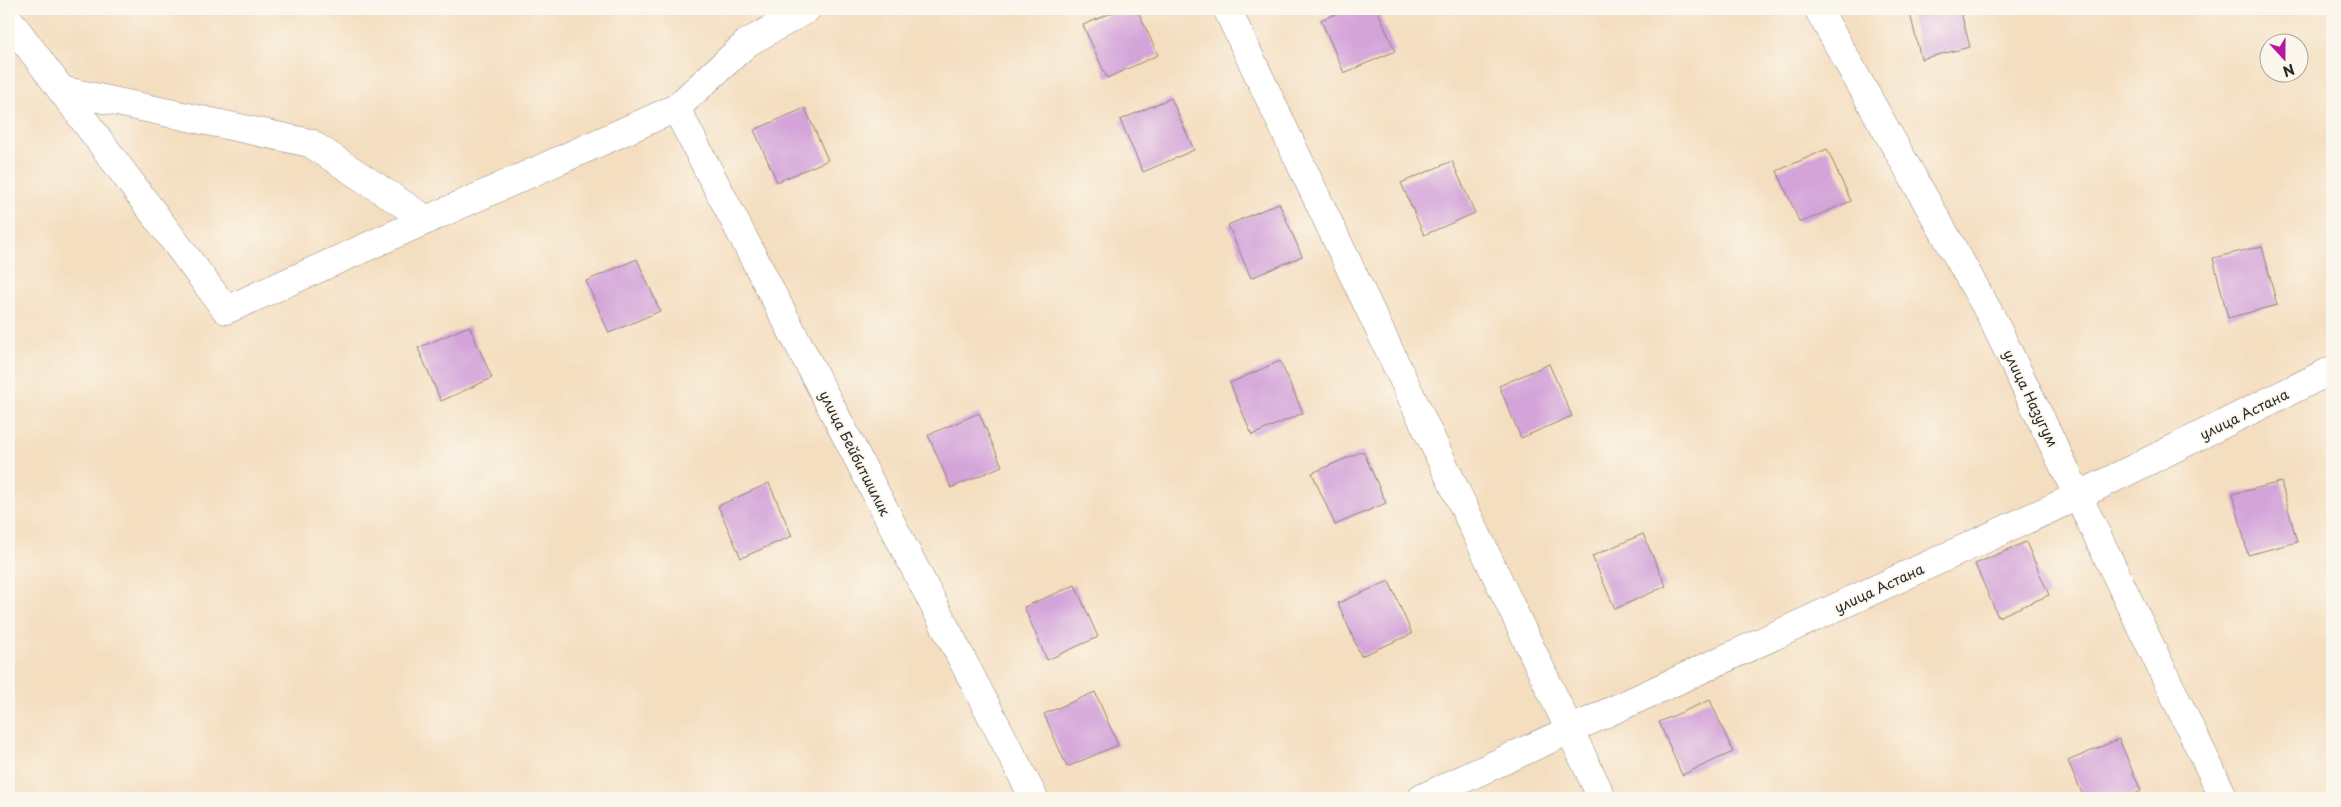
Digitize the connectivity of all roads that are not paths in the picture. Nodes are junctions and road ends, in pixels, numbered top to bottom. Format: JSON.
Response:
{"nodes":[{"id":1,"x":807,"y":9,"type":"edge"},
{"id":2,"x":1227,"y":9,"type":"edge"},
{"id":3,"x":1818,"y":9,"type":"edge"},
{"id":4,"x":9,"y":20,"type":"edge"},
{"id":5,"x":61,"y":90,"type":"junction"},
{"id":6,"x":676,"y":108,"type":"junction"},
{"id":7,"x":428,"y":220,"type":"junction"},
{"id":8,"x":2332,"y":370,"type":"edge"},
{"id":9,"x":2078,"y":496,"type":"junction"},
{"id":10,"x":1570,"y":731,"type":"junction"},
{"id":11,"x":1034,"y":798,"type":"edge"},
{"id":12,"x":1422,"y":798,"type":"edge"},
{"id":13,"x":1602,"y":798,"type":"edge"},
{"id":14,"x":2224,"y":798,"type":"edge"}],
"edges":[{"from":1,"to":6,"type":"street"},
{"from":2,"to":10,"type":"street"},
{"from":3,"to":9,"type":"street","name":"улица Назугум"},
{"from":4,"to":5,"type":"street"},
{"from":5,"to":7,"type":"street"},
{"from":5,"to":7,"type":"street"},
{"from":6,"to":7,"type":"street"},
{"from":6,"to":11,"type":"street","name":"улица Бейбитшилик"},
{"from":8,"to":9,"type":"street","name":"улица Астана"},
{"from":9,"to":10,"type":"street","name":"улица Астана"},
{"from":9,"to":14,"type":"street","name":"улица Назугум"},
{"from":10,"to":12,"type":"street","name":"улица Астана"},
{"from":10,"to":13,"type":"street"}]}
